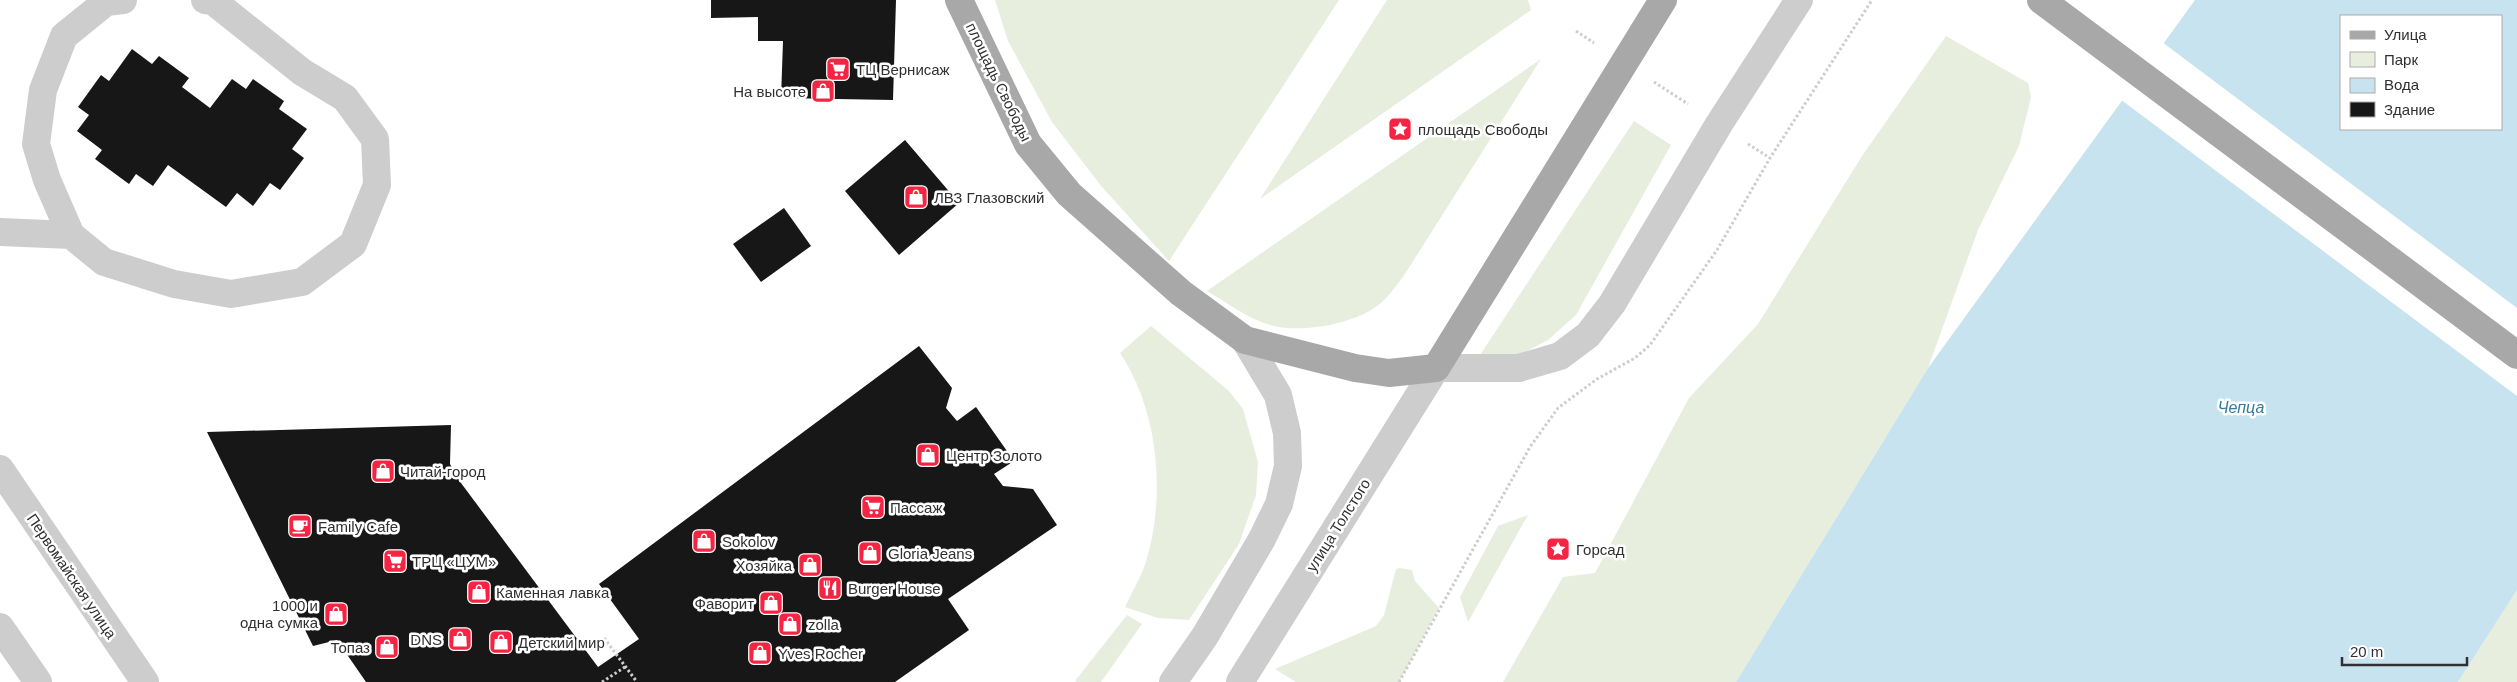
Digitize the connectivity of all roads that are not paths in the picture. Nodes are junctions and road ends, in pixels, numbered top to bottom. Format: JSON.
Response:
{"nodes":[{"id":1,"x":123,"y":0,"type":"edge"},
{"id":2,"x":205,"y":0,"type":"edge"},
{"id":3,"x":959,"y":0,"type":"edge"},
{"id":4,"x":1664,"y":0,"type":"edge"},
{"id":5,"x":1679,"y":0,"type":"edge"},
{"id":6,"x":1799,"y":0,"type":"edge"},
{"id":7,"x":2044,"y":2,"type":"edge"},
{"id":8,"x":1625,"y":62,"type":"junction"},
{"id":9,"x":0,"y":232,"type":"edge"},
{"id":10,"x":71,"y":235,"type":"junction"},
{"id":11,"x":1245,"y":340,"type":"junction"},
{"id":12,"x":2517,"y":355,"type":"edge"},
{"id":13,"x":1436,"y":368,"type":"junction"},
{"id":14,"x":0,"y":469,"type":"edge"},
{"id":15,"x":0,"y":627,"type":"edge"},
{"id":16,"x":38,"y":682,"type":"edge"},
{"id":17,"x":145,"y":682,"type":"edge"},
{"id":18,"x":1174,"y":682,"type":"edge"},
{"id":19,"x":1240,"y":682,"type":"edge"}],
"edges":[{"from":1,"to":10,"type":"street"},
{"from":2,"to":10,"type":"street"},
{"from":3,"to":11,"type":"main road","name":"площадь Свободы"},
{"from":4,"to":8,"type":"main road"},
{"from":5,"to":8,"type":"main road"},
{"from":6,"to":13,"type":"street"},
{"from":7,"to":12,"type":"main road"},
{"from":8,"to":13,"type":"main road"},
{"from":9,"to":10,"type":"street"},
{"from":11,"to":13,"type":"main road","name":"площадь Свободы"},
{"from":11,"to":18,"type":"street","name":"площадь Свободы"},
{"from":13,"to":19,"type":"street","name":"улица Толстого"},
{"from":14,"to":17,"type":"street","name":"Первомайская улица"},
{"from":15,"to":16,"type":"street"}]}
